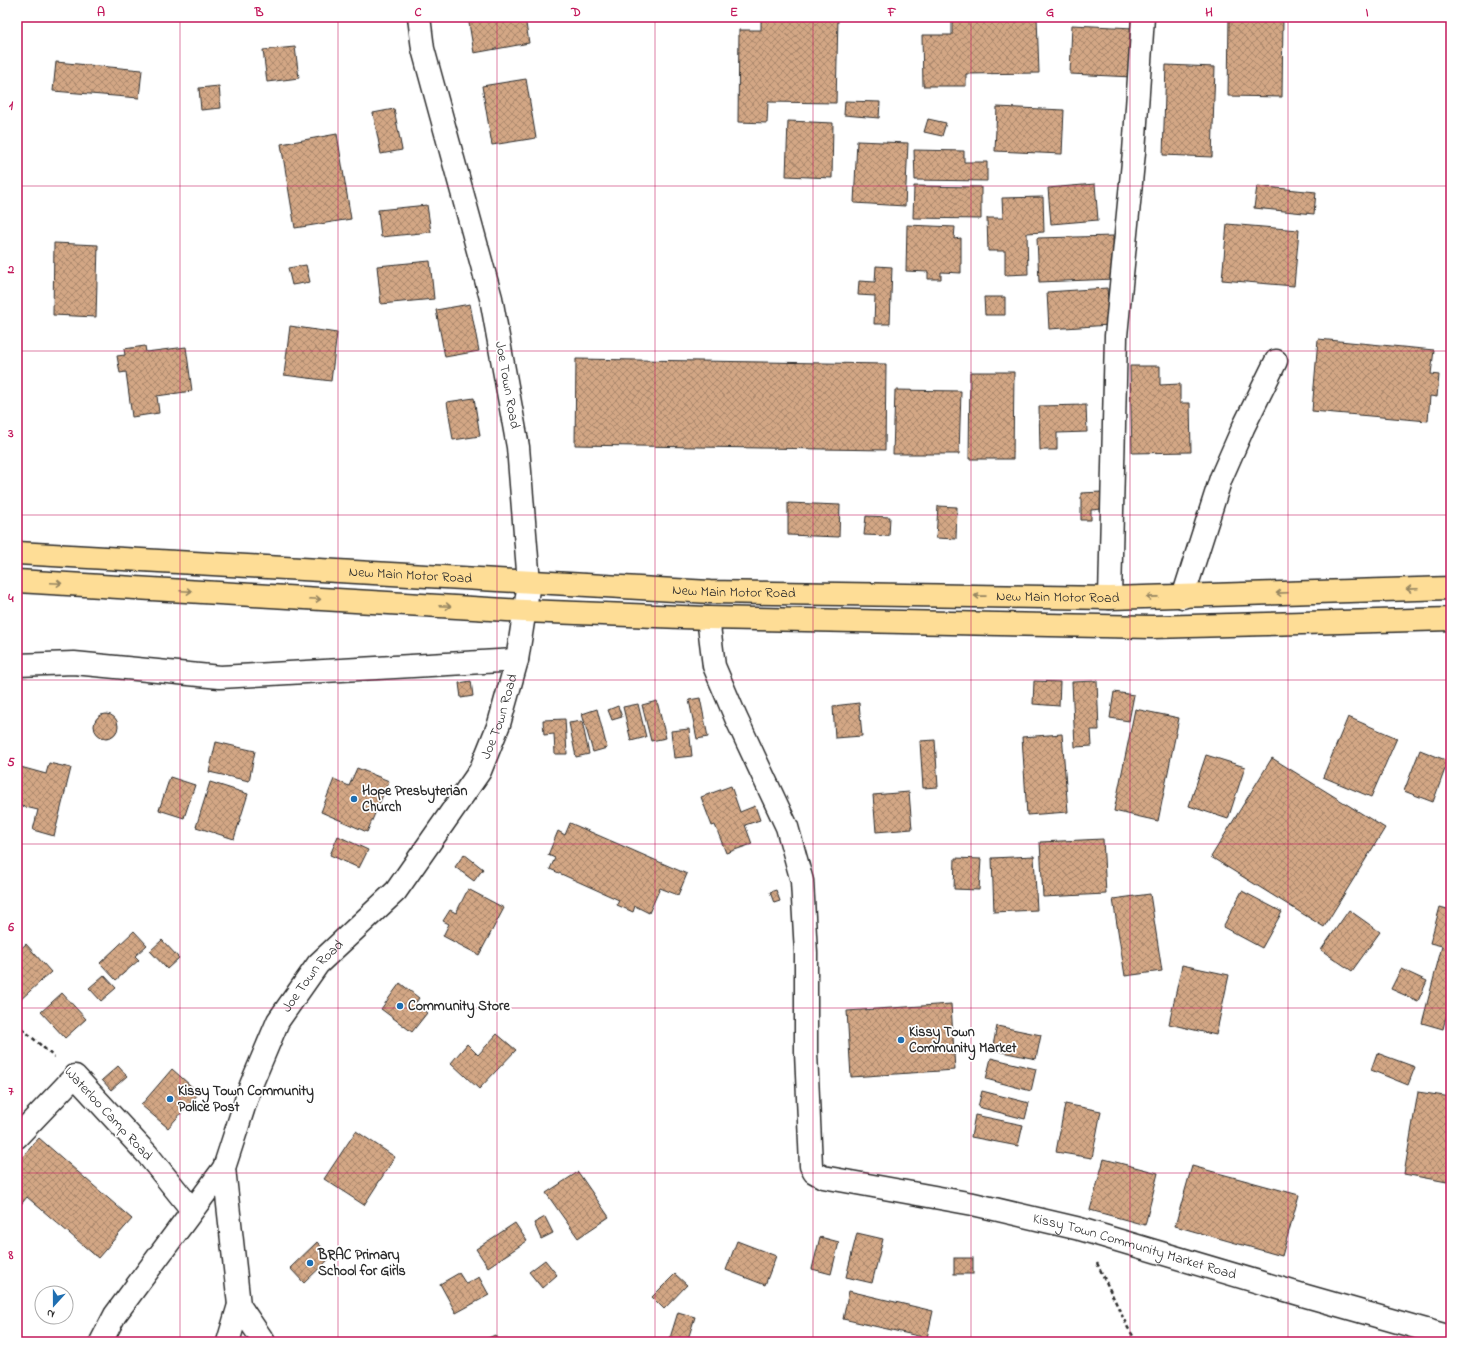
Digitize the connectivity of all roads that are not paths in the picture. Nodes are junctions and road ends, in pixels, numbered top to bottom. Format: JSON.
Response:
{"nodes":[{"id":1,"x":419,"y":17,"type":"edge"},
{"id":2,"x":1143,"y":17,"type":"edge"},
{"id":3,"x":1276,"y":362,"type":"dead end"},
{"id":4,"x":17,"y":553,"type":"edge"},
{"id":5,"x":17,"y":581,"type":"edge"},
{"id":6,"x":529,"y":583,"type":"junction"},
{"id":7,"x":1451,"y":588,"type":"edge"},
{"id":8,"x":1182,"y":597,"type":"junction"},
{"id":9,"x":1110,"y":598,"type":"junction"},
{"id":10,"x":524,"y":611,"type":"junction"},
{"id":11,"x":708,"y":618,"type":"junction"},
{"id":12,"x":1451,"y":619,"type":"edge"},
{"id":13,"x":517,"y":660,"type":"junction"},
{"id":14,"x":17,"y":665,"type":"edge"},
{"id":15,"x":17,"y":1137,"type":"edge"},
{"id":16,"x":224,"y":1168,"type":"junction"},
{"id":17,"x":192,"y":1210,"type":"junction"},
{"id":18,"x":239,"y":1304,"type":"junction"},
{"id":19,"x":1451,"y":1337,"type":"edge"},
{"id":20,"x":101,"y":1342,"type":"edge"},
{"id":21,"x":228,"y":1342,"type":"edge"},
{"id":22,"x":264,"y":1342,"type":"edge"}],
"edges":[{"from":1,"to":6,"type":"street","name":"Joe Town Road"},
{"from":2,"to":9,"type":"street"},
{"from":3,"to":8,"type":"street"},
{"from":4,"to":6,"type":"highway","name":"New Main Motor Road"},
{"from":5,"to":10,"type":"highway","name":"New Main Motor Road","one_way":true},
{"from":9,"to":6,"type":"highway","name":"New Main Motor Road","one_way":true},
{"from":6,"to":10,"type":"street","name":"Joe Town Road"},
{"from":7,"to":8,"type":"highway","name":"New Main Motor Road","one_way":true},
{"from":8,"to":9,"type":"highway","name":"New Main Motor Road","one_way":true},
{"from":10,"to":11,"type":"highway","name":"New Main Motor Road"},
{"from":10,"to":13,"type":"street","name":"Joe Town Road"},
{"from":11,"to":12,"type":"highway","name":"New Main Motor Road"},
{"from":11,"to":19,"type":"street","name":"Kissy Town Community Market Road"},
{"from":13,"to":14,"type":"street"},
{"from":13,"to":16,"type":"street","name":"Joe Town Road"},
{"from":15,"to":17,"type":"street","name":"Waterloo Camp Road"},
{"from":16,"to":17,"type":"street"},
{"from":16,"to":18,"type":"street","name":"Joe Town Road"},
{"from":17,"to":20,"type":"street"},
{"from":18,"to":21,"type":"street","name":"Joe Town Road"},
{"from":18,"to":22,"type":"street"}]}
